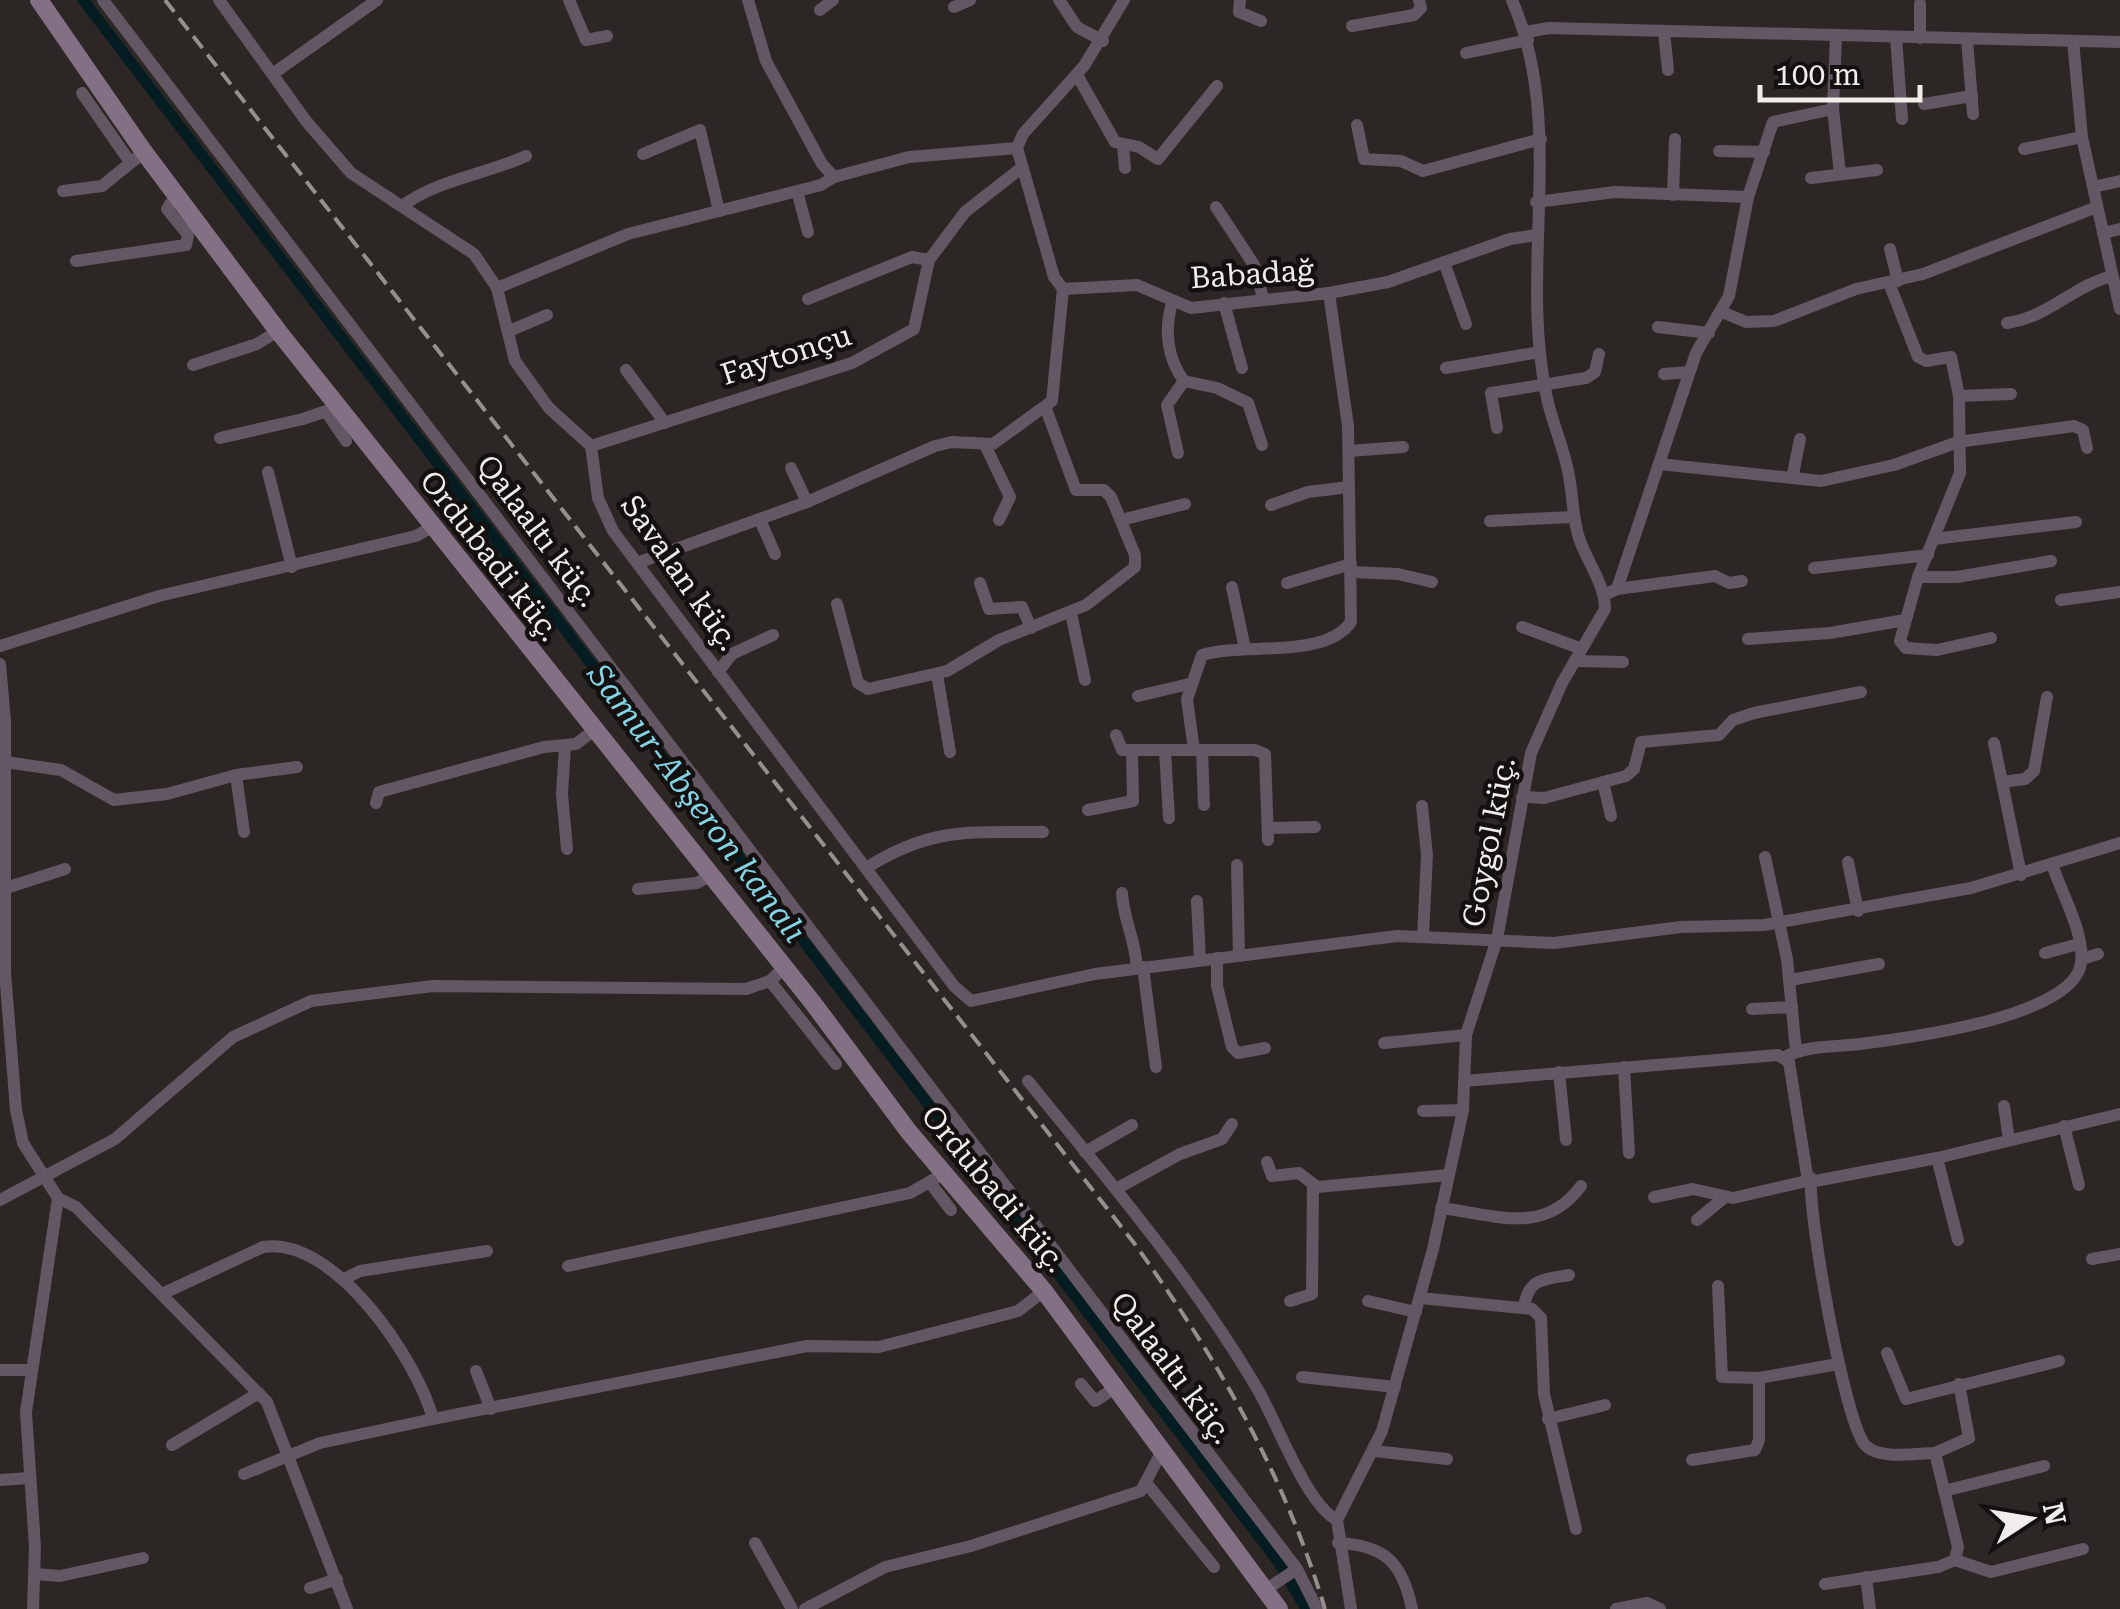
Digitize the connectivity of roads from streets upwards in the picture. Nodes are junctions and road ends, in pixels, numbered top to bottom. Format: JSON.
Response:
{"nodes":[{"id":1,"x":39,"y":0,"type":"edge"},
{"id":2,"x":103,"y":0,"type":"edge"},
{"id":3,"x":218,"y":0,"type":"edge"},
{"id":4,"x":377,"y":0,"type":"edge"},
{"id":5,"x":570,"y":0,"type":"edge"},
{"id":6,"x":748,"y":0,"type":"edge"},
{"id":7,"x":833,"y":0,"type":"edge"},
{"id":8,"x":970,"y":0,"type":"edge"},
{"id":9,"x":1059,"y":0,"type":"edge"},
{"id":10,"x":1124,"y":0,"type":"edge"},
{"id":11,"x":1240,"y":0,"type":"edge"},
{"id":12,"x":1419,"y":0,"type":"edge"},
{"id":13,"x":1512,"y":0,"type":"edge"},
{"id":14,"x":1920,"y":4,"type":"dead end"},
{"id":15,"x":954,"y":7,"type":"dead end"},
{"id":16,"x":820,"y":10,"type":"dead end"},
{"id":17,"x":1261,"y":21,"type":"dead end"},
{"id":18,"x":1352,"y":26,"type":"dead end"},
{"id":19,"x":1664,"y":32,"type":"junction"},
{"id":20,"x":607,"y":36,"type":"dead end"},
{"id":21,"x":1527,"y":36,"type":"junction"},
{"id":22,"x":1836,"y":36,"type":"junction"},
{"id":23,"x":1896,"y":37,"type":"junction"},
{"id":24,"x":1920,"y":38,"type":"junction"},
{"id":25,"x":1968,"y":39,"type":"junction"},
{"id":26,"x":1103,"y":41,"type":"junction"},
{"id":27,"x":2073,"y":41,"type":"junction"},
{"id":28,"x":2120,"y":42,"type":"edge"},
{"id":29,"x":1466,"y":53,"type":"dead end"},
{"id":30,"x":1668,"y":70,"type":"dead end"},
{"id":31,"x":274,"y":73,"type":"junction"},
{"id":32,"x":1076,"y":75,"type":"junction"},
{"id":33,"x":1217,"y":86,"type":"dead end"},
{"id":34,"x":82,"y":92,"type":"dead end"},
{"id":35,"x":1972,"y":96,"type":"junction"},
{"id":36,"x":1924,"y":104,"type":"dead end"},
{"id":37,"x":1833,"y":109,"type":"junction"},
{"id":38,"x":1973,"y":114,"type":"dead end"},
{"id":39,"x":1902,"y":119,"type":"dead end"},
{"id":40,"x":1357,"y":125,"type":"dead end"},
{"id":41,"x":2082,"y":137,"type":"junction"},
{"id":42,"x":1540,"y":139,"type":"junction"},
{"id":43,"x":1675,"y":139,"type":"dead end"},
{"id":44,"x":1122,"y":146,"type":"junction"},
{"id":45,"x":1016,"y":148,"type":"junction"},
{"id":46,"x":2024,"y":148,"type":"dead end"},
{"id":47,"x":1719,"y":151,"type":"dead end"},
{"id":48,"x":1764,"y":152,"type":"junction"},
{"id":49,"x":643,"y":154,"type":"dead end"},
{"id":50,"x":526,"y":156,"type":"dead end"},
{"id":51,"x":137,"y":157,"type":"junction"},
{"id":52,"x":1125,"y":168,"type":"dead end"},
{"id":53,"x":1020,"y":169,"type":"junction"},
{"id":54,"x":1877,"y":170,"type":"dead end"},
{"id":55,"x":1840,"y":174,"type":"junction"},
{"id":56,"x":834,"y":176,"type":"junction"},
{"id":57,"x":1811,"y":178,"type":"dead end"},
{"id":58,"x":2120,"y":181,"type":"edge"},
{"id":59,"x":2092,"y":187,"type":"junction"},
{"id":60,"x":63,"y":191,"type":"dead end"},
{"id":61,"x":798,"y":192,"type":"junction"},
{"id":62,"x":1673,"y":194,"type":"junction"},
{"id":63,"x":176,"y":195,"type":"junction"},
{"id":64,"x":1748,"y":196,"type":"junction"},
{"id":65,"x":1536,"y":202,"type":"junction"},
{"id":66,"x":402,"y":206,"type":"junction"},
{"id":67,"x":1216,"y":207,"type":"dead end"},
{"id":68,"x":2096,"y":208,"type":"junction"},
{"id":69,"x":719,"y":211,"type":"junction"},
{"id":70,"x":2120,"y":230,"type":"edge"},
{"id":71,"x":808,"y":232,"type":"dead end"},
{"id":72,"x":2103,"y":233,"type":"junction"},
{"id":73,"x":1537,"y":235,"type":"junction"},
{"id":74,"x":1890,"y":249,"type":"dead end"},
{"id":75,"x":76,"y":260,"type":"dead end"},
{"id":76,"x":929,"y":260,"type":"junction"},
{"id":77,"x":1444,"y":262,"type":"junction"},
{"id":78,"x":2112,"y":276,"type":"junction"},
{"id":79,"x":1894,"y":282,"type":"junction"},
{"id":80,"x":498,"y":288,"type":"junction"},
{"id":81,"x":1063,"y":290,"type":"junction"},
{"id":82,"x":1329,"y":294,"type":"junction"},
{"id":83,"x":1264,"y":298,"type":"junction"},
{"id":84,"x":808,"y":299,"type":"dead end"},
{"id":85,"x":1172,"y":302,"type":"junction"},
{"id":86,"x":1224,"y":303,"type":"junction"},
{"id":87,"x":2120,"y":305,"type":"edge"},
{"id":88,"x":1722,"y":312,"type":"junction"},
{"id":89,"x":547,"y":314,"type":"dead end"},
{"id":90,"x":1466,"y":324,"type":"dead end"},
{"id":91,"x":2008,"y":324,"type":"dead end"},
{"id":92,"x":1658,"y":327,"type":"dead end"},
{"id":93,"x":278,"y":330,"type":"junction"},
{"id":94,"x":509,"y":331,"type":"junction"},
{"id":95,"x":1709,"y":332,"type":"junction"},
{"id":96,"x":1540,"y":352,"type":"junction"},
{"id":97,"x":1599,"y":354,"type":"dead end"},
{"id":98,"x":193,"y":364,"type":"dead end"},
{"id":99,"x":1242,"y":368,"type":"dead end"},
{"id":100,"x":1446,"y":368,"type":"dead end"},
{"id":101,"x":626,"y":370,"type":"dead end"},
{"id":102,"x":1689,"y":372,"type":"junction"},
{"id":103,"x":1664,"y":374,"type":"dead end"},
{"id":104,"x":1184,"y":381,"type":"junction"},
{"id":105,"x":1544,"y":383,"type":"junction"},
{"id":106,"x":2011,"y":394,"type":"dead end"},
{"id":107,"x":1959,"y":396,"type":"junction"},
{"id":108,"x":1046,"y":409,"type":"junction"},
{"id":109,"x":332,"y":410,"type":"junction"},
{"id":110,"x":664,"y":423,"type":"junction"},
{"id":111,"x":1496,"y":428,"type":"dead end"},
{"id":112,"x":220,"y":438,"type":"dead end"},
{"id":113,"x":1800,"y":439,"type":"dead end"},
{"id":114,"x":346,"y":441,"type":"dead end"},
{"id":115,"x":1958,"y":442,"type":"junction"},
{"id":116,"x":1262,"y":445,"type":"dead end"},
{"id":117,"x":592,"y":446,"type":"junction"},
{"id":118,"x":986,"y":447,"type":"junction"},
{"id":119,"x":1403,"y":447,"type":"dead end"},
{"id":120,"x":2087,"y":448,"type":"dead end"},
{"id":121,"x":1349,"y":451,"type":"junction"},
{"id":122,"x":1178,"y":453,"type":"dead end"},
{"id":123,"x":1659,"y":464,"type":"junction"},
{"id":124,"x":792,"y":468,"type":"dead end"},
{"id":125,"x":268,"y":472,"type":"dead end"},
{"id":126,"x":1793,"y":474,"type":"junction"},
{"id":127,"x":1349,"y":487,"type":"junction"},
{"id":128,"x":806,"y":502,"type":"junction"},
{"id":129,"x":1186,"y":504,"type":"dead end"},
{"id":130,"x":1271,"y":505,"type":"dead end"},
{"id":131,"x":1574,"y":516,"type":"junction"},
{"id":132,"x":760,"y":520,"type":"junction"},
{"id":133,"x":999,"y":520,"type":"dead end"},
{"id":134,"x":1121,"y":520,"type":"junction"},
{"id":135,"x":1490,"y":521,"type":"dead end"},
{"id":136,"x":2076,"y":522,"type":"dead end"},
{"id":137,"x":432,"y":527,"type":"junction"},
{"id":138,"x":1934,"y":539,"type":"junction"},
{"id":139,"x":774,"y":554,"type":"dead end"},
{"id":140,"x":1928,"y":555,"type":"junction"},
{"id":141,"x":2051,"y":562,"type":"dead end"},
{"id":142,"x":636,"y":563,"type":"junction"},
{"id":143,"x":292,"y":568,"type":"junction"},
{"id":144,"x":1352,"y":568,"type":"junction"},
{"id":145,"x":1814,"y":568,"type":"dead end"},
{"id":146,"x":1918,"y":577,"type":"junction"},
{"id":147,"x":1742,"y":581,"type":"dead end"},
{"id":148,"x":1432,"y":582,"type":"dead end"},
{"id":149,"x":980,"y":583,"type":"dead end"},
{"id":150,"x":1287,"y":583,"type":"dead end"},
{"id":151,"x":1232,"y":586,"type":"dead end"},
{"id":152,"x":1610,"y":592,"type":"junction"},
{"id":153,"x":2120,"y":592,"type":"edge"},
{"id":154,"x":2060,"y":600,"type":"dead end"},
{"id":155,"x":837,"y":604,"type":"dead end"},
{"id":156,"x":1071,"y":613,"type":"junction"},
{"id":157,"x":1906,"y":620,"type":"junction"},
{"id":158,"x":1522,"y":627,"type":"dead end"},
{"id":159,"x":1031,"y":628,"type":"junction"},
{"id":160,"x":773,"y":635,"type":"dead end"},
{"id":161,"x":1991,"y":638,"type":"dead end"},
{"id":162,"x":1748,"y":639,"type":"dead end"},
{"id":163,"x":0,"y":646,"type":"edge"},
{"id":164,"x":1245,"y":649,"type":"junction"},
{"id":165,"x":1579,"y":655,"type":"junction"},
{"id":166,"x":1624,"y":662,"type":"dead end"},
{"id":167,"x":0,"y":664,"type":"edge"},
{"id":168,"x":718,"y":672,"type":"junction"},
{"id":169,"x":937,"y":674,"type":"junction"},
{"id":170,"x":1085,"y":680,"type":"dead end"},
{"id":171,"x":1190,"y":684,"type":"junction"},
{"id":172,"x":1861,"y":692,"type":"dead end"},
{"id":173,"x":1138,"y":696,"type":"dead end"},
{"id":174,"x":2047,"y":697,"type":"dead end"},
{"id":175,"x":593,"y":731,"type":"junction"},
{"id":176,"x":1116,"y":734,"type":"dead end"},
{"id":177,"x":1994,"y":743,"type":"dead end"},
{"id":178,"x":565,"y":746,"type":"junction"},
{"id":179,"x":1132,"y":750,"type":"junction"},
{"id":180,"x":1198,"y":750,"type":"junction"},
{"id":181,"x":1165,"y":751,"type":"junction"},
{"id":182,"x":950,"y":752,"type":"dead end"},
{"id":183,"x":297,"y":767,"type":"dead end"},
{"id":184,"x":3,"y":770,"type":"edge"},
{"id":185,"x":236,"y":775,"type":"junction"},
{"id":186,"x":1603,"y":782,"type":"junction"},
{"id":187,"x":2002,"y":782,"type":"junction"},
{"id":188,"x":1522,"y":796,"type":"junction"},
{"id":189,"x":376,"y":803,"type":"dead end"},
{"id":190,"x":1204,"y":804,"type":"dead end"},
{"id":191,"x":1422,"y":806,"type":"dead end"},
{"id":192,"x":1088,"y":810,"type":"dead end"},
{"id":193,"x":1611,"y":816,"type":"dead end"},
{"id":194,"x":1169,"y":818,"type":"dead end"},
{"id":195,"x":1315,"y":827,"type":"dead end"},
{"id":196,"x":244,"y":832,"type":"dead end"},
{"id":197,"x":1043,"y":832,"type":"dead end"},
{"id":198,"x":2120,"y":843,"type":"edge"},
{"id":199,"x":568,"y":849,"type":"dead end"},
{"id":200,"x":1765,"y":857,"type":"dead end"},
{"id":201,"x":1848,"y":862,"type":"dead end"},
{"id":202,"x":1237,"y":865,"type":"dead end"},
{"id":203,"x":2052,"y":867,"type":"junction"},
{"id":204,"x":866,"y":868,"type":"junction"},
{"id":205,"x":65,"y":870,"type":"dead end"},
{"id":206,"x":711,"y":875,"type":"junction"},
{"id":207,"x":2022,"y":876,"type":"junction"},
{"id":208,"x":6,"y":888,"type":"junction"},
{"id":209,"x":638,"y":889,"type":"dead end"},
{"id":210,"x":1122,"y":893,"type":"dead end"},
{"id":211,"x":1197,"y":901,"type":"dead end"},
{"id":212,"x":1858,"y":910,"type":"junction"},
{"id":213,"x":1780,"y":923,"type":"junction"},
{"id":214,"x":3,"y":932,"type":"edge"},
{"id":215,"x":1423,"y":936,"type":"junction"},
{"id":216,"x":1497,"y":939,"type":"junction"},
{"id":217,"x":2079,"y":944,"type":"junction"},
{"id":218,"x":2045,"y":953,"type":"dead end"},
{"id":219,"x":2098,"y":954,"type":"dead end"},
{"id":220,"x":1239,"y":956,"type":"junction"},
{"id":221,"x":1217,"y":958,"type":"junction"},
{"id":222,"x":2082,"y":959,"type":"junction"},
{"id":223,"x":1200,"y":960,"type":"junction"},
{"id":224,"x":1879,"y":964,"type":"dead end"},
{"id":225,"x":1140,"y":967,"type":"junction"},
{"id":226,"x":778,"y":974,"type":"junction"},
{"id":227,"x":1790,"y":980,"type":"junction"},
{"id":228,"x":1792,"y":1007,"type":"junction"},
{"id":229,"x":1752,"y":1009,"type":"dead end"},
{"id":230,"x":1466,"y":1035,"type":"junction"},
{"id":231,"x":1384,"y":1043,"type":"dead end"},
{"id":232,"x":1265,"y":1048,"type":"dead end"},
{"id":233,"x":1791,"y":1054,"type":"junction"},
{"id":234,"x":836,"y":1064,"type":"dead end"},
{"id":235,"x":1156,"y":1067,"type":"dead end"},
{"id":236,"x":1624,"y":1067,"type":"junction"},
{"id":237,"x":1558,"y":1072,"type":"junction"},
{"id":238,"x":1464,"y":1080,"type":"junction"},
{"id":239,"x":1028,"y":1082,"type":"dead end"},
{"id":240,"x":2004,"y":1106,"type":"dead end"},
{"id":241,"x":1462,"y":1110,"type":"junction"},
{"id":242,"x":1423,"y":1111,"type":"dead end"},
{"id":243,"x":2120,"y":1114,"type":"edge"},
{"id":244,"x":1232,"y":1124,"type":"dead end"},
{"id":245,"x":1132,"y":1125,"type":"dead end"},
{"id":246,"x":2064,"y":1126,"type":"junction"},
{"id":247,"x":1566,"y":1140,"type":"dead end"},
{"id":248,"x":2009,"y":1140,"type":"junction"},
{"id":249,"x":1085,"y":1152,"type":"junction"},
{"id":250,"x":1629,"y":1152,"type":"dead end"},
{"id":251,"x":1937,"y":1158,"type":"junction"},
{"id":252,"x":1267,"y":1162,"type":"dead end"},
{"id":253,"x":1449,"y":1175,"type":"junction"},
{"id":254,"x":47,"y":1179,"type":"junction"},
{"id":255,"x":937,"y":1179,"type":"junction"},
{"id":256,"x":1810,"y":1180,"type":"junction"},
{"id":257,"x":2079,"y":1185,"type":"dead end"},
{"id":258,"x":1312,"y":1186,"type":"junction"},
{"id":259,"x":1582,"y":1186,"type":"dead end"},
{"id":260,"x":1116,"y":1188,"type":"junction"},
{"id":261,"x":1654,"y":1197,"type":"dead end"},
{"id":262,"x":58,"y":1198,"type":"junction"},
{"id":263,"x":1724,"y":1198,"type":"junction"},
{"id":264,"x":0,"y":1200,"type":"edge"},
{"id":265,"x":1441,"y":1208,"type":"junction"},
{"id":266,"x":951,"y":1210,"type":"dead end"},
{"id":267,"x":1698,"y":1220,"type":"dead end"},
{"id":268,"x":1958,"y":1240,"type":"dead end"},
{"id":269,"x":487,"y":1250,"type":"dead end"},
{"id":270,"x":2120,"y":1254,"type":"edge"},
{"id":271,"x":2092,"y":1260,"type":"dead end"},
{"id":272,"x":568,"y":1266,"type":"dead end"},
{"id":273,"x":1569,"y":1275,"type":"dead end"},
{"id":274,"x":344,"y":1279,"type":"junction"},
{"id":275,"x":1718,"y":1286,"type":"dead end"},
{"id":276,"x":1044,"y":1291,"type":"junction"},
{"id":277,"x":164,"y":1293,"type":"junction"},
{"id":278,"x":1420,"y":1298,"type":"junction"},
{"id":279,"x":1290,"y":1301,"type":"dead end"},
{"id":280,"x":1368,"y":1301,"type":"dead end"},
{"id":281,"x":1524,"y":1308,"type":"junction"},
{"id":282,"x":1416,"y":1312,"type":"junction"},
{"id":283,"x":1887,"y":1353,"type":"dead end"},
{"id":284,"x":2059,"y":1361,"type":"dead end"},
{"id":285,"x":1838,"y":1364,"type":"junction"},
{"id":286,"x":0,"y":1370,"type":"edge"},
{"id":287,"x":30,"y":1370,"type":"junction"},
{"id":288,"x":476,"y":1371,"type":"dead end"},
{"id":289,"x":1302,"y":1377,"type":"dead end"},
{"id":290,"x":1759,"y":1378,"type":"junction"},
{"id":291,"x":1082,"y":1384,"type":"dead end"},
{"id":292,"x":1959,"y":1384,"type":"junction"},
{"id":293,"x":1118,"y":1386,"type":"junction"},
{"id":294,"x":1396,"y":1387,"type":"junction"},
{"id":295,"x":259,"y":1393,"type":"junction"},
{"id":296,"x":1605,"y":1405,"type":"dead end"},
{"id":297,"x":491,"y":1408,"type":"junction"},
{"id":298,"x":1548,"y":1418,"type":"junction"},
{"id":299,"x":433,"y":1419,"type":"junction"},
{"id":300,"x":172,"y":1445,"type":"dead end"},
{"id":301,"x":1163,"y":1450,"type":"junction"},
{"id":302,"x":1374,"y":1451,"type":"junction"},
{"id":303,"x":1935,"y":1453,"type":"junction"},
{"id":304,"x":288,"y":1456,"type":"junction"},
{"id":305,"x":1447,"y":1459,"type":"dead end"},
{"id":306,"x":1692,"y":1460,"type":"dead end"},
{"id":307,"x":2044,"y":1466,"type":"dead end"},
{"id":308,"x":244,"y":1474,"type":"dead end"},
{"id":309,"x":29,"y":1478,"type":"junction"},
{"id":310,"x":0,"y":1480,"type":"edge"},
{"id":311,"x":1148,"y":1485,"type":"junction"},
{"id":312,"x":1944,"y":1492,"type":"junction"},
{"id":313,"x":1337,"y":1520,"type":"junction"},
{"id":314,"x":1576,"y":1529,"type":"dead end"},
{"id":315,"x":755,"y":1543,"type":"dead end"},
{"id":316,"x":1338,"y":1544,"type":"junction"},
{"id":317,"x":2083,"y":1549,"type":"dead end"},
{"id":318,"x":143,"y":1558,"type":"dead end"},
{"id":319,"x":1955,"y":1560,"type":"junction"},
{"id":320,"x":1214,"y":1567,"type":"dead end"},
{"id":321,"x":1297,"y":1569,"type":"junction"},
{"id":322,"x":35,"y":1574,"type":"junction"},
{"id":323,"x":1866,"y":1577,"type":"junction"},
{"id":324,"x":337,"y":1579,"type":"junction"},
{"id":325,"x":1826,"y":1584,"type":"dead end"},
{"id":326,"x":310,"y":1588,"type":"dead end"},
{"id":327,"x":1266,"y":1590,"type":"junction"},
{"id":328,"x":33,"y":1609,"type":"edge"},
{"id":329,"x":348,"y":1609,"type":"edge"},
{"id":330,"x":792,"y":1609,"type":"edge"},
{"id":331,"x":805,"y":1609,"type":"edge"},
{"id":332,"x":1278,"y":1609,"type":"edge"},
{"id":333,"x":1317,"y":1609,"type":"edge"},
{"id":334,"x":1351,"y":1609,"type":"edge"},
{"id":335,"x":1412,"y":1609,"type":"edge"},
{"id":336,"x":1616,"y":1609,"type":"edge"},
{"id":337,"x":1660,"y":1609,"type":"edge"},
{"id":338,"x":1870,"y":1609,"type":"edge"}],
"edges":[{"from":1,"to":51,"type":"street","name":"Ordubadi küç."},
{"from":2,"to":321,"type":"street","name":"Qalaaltı küç."},
{"from":3,"to":31,"type":"street"},
{"from":4,"to":31,"type":"street"},
{"from":5,"to":20,"type":"street"},
{"from":6,"to":56,"type":"street"},
{"from":7,"to":16,"type":"street"},
{"from":8,"to":15,"type":"street"},
{"from":9,"to":26,"type":"street"},
{"from":10,"to":26,"type":"street"},
{"from":11,"to":17,"type":"street"},
{"from":12,"to":18,"type":"street"},
{"from":13,"to":21,"type":"street"},
{"from":14,"to":24,"type":"street"},
{"from":19,"to":21,"type":"street"},
{"from":19,"to":22,"type":"street"},
{"from":19,"to":30,"type":"street"},
{"from":21,"to":29,"type":"street"},
{"from":21,"to":42,"type":"street"},
{"from":22,"to":23,"type":"street"},
{"from":22,"to":37,"type":"street"},
{"from":23,"to":24,"type":"street"},
{"from":23,"to":39,"type":"street"},
{"from":24,"to":25,"type":"street"},
{"from":25,"to":27,"type":"street"},
{"from":25,"to":35,"type":"street"},
{"from":26,"to":32,"type":"street"},
{"from":27,"to":28,"type":"street"},
{"from":27,"to":41,"type":"street"},
{"from":31,"to":66,"type":"street"},
{"from":32,"to":44,"type":"street"},
{"from":32,"to":45,"type":"street"},
{"from":33,"to":44,"type":"street"},
{"from":34,"to":51,"type":"street"},
{"from":35,"to":36,"type":"street"},
{"from":35,"to":38,"type":"street"},
{"from":37,"to":48,"type":"street","name":"Goygol küç."},
{"from":37,"to":55,"type":"street"},
{"from":40,"to":42,"type":"street"},
{"from":41,"to":46,"type":"street"},
{"from":41,"to":59,"type":"street"},
{"from":42,"to":65,"type":"street"},
{"from":43,"to":62,"type":"street"},
{"from":44,"to":52,"type":"street"},
{"from":45,"to":53,"type":"street"},
{"from":45,"to":56,"type":"street"},
{"from":47,"to":48,"type":"street"},
{"from":48,"to":64,"type":"street","name":"Goygol küç."},
{"from":49,"to":69,"type":"street"},
{"from":50,"to":66,"type":"street"},
{"from":51,"to":60,"type":"street"},
{"from":51,"to":63,"type":"street","name":"Ordubadi küç."},
{"from":53,"to":76,"type":"street","name":"Faytonçu"},
{"from":53,"to":81,"type":"street"},
{"from":54,"to":55,"type":"street"},
{"from":55,"to":57,"type":"street"},
{"from":56,"to":61,"type":"street"},
{"from":58,"to":59,"type":"street"},
{"from":59,"to":68,"type":"street"},
{"from":61,"to":69,"type":"street"},
{"from":61,"to":71,"type":"street"},
{"from":62,"to":64,"type":"street"},
{"from":62,"to":65,"type":"street"},
{"from":63,"to":75,"type":"street"},
{"from":63,"to":93,"type":"street","name":"Ordubadi küç."},
{"from":64,"to":88,"type":"street","name":"Goygol küç."},
{"from":65,"to":73,"type":"street"},
{"from":66,"to":80,"type":"street"},
{"from":67,"to":83,"type":"street"},
{"from":68,"to":72,"type":"street"},
{"from":68,"to":79,"type":"street"},
{"from":69,"to":80,"type":"street"},
{"from":70,"to":72,"type":"street"},
{"from":72,"to":78,"type":"street"},
{"from":73,"to":77,"type":"street","name":"Babadağ"},
{"from":73,"to":96,"type":"street"},
{"from":74,"to":79,"type":"street"},
{"from":76,"to":84,"type":"street"},
{"from":76,"to":110,"type":"street","name":"Faytonçu"},
{"from":77,"to":82,"type":"street","name":"Babadağ"},
{"from":77,"to":90,"type":"street"},
{"from":78,"to":87,"type":"street"},
{"from":78,"to":91,"type":"street"},
{"from":79,"to":88,"type":"street"},
{"from":79,"to":107,"type":"street"},
{"from":80,"to":94,"type":"street"},
{"from":81,"to":85,"type":"street","name":"Babadağ"},
{"from":81,"to":108,"type":"street"},
{"from":82,"to":83,"type":"street","name":"Babadağ"},
{"from":82,"to":121,"type":"street"},
{"from":83,"to":86,"type":"street","name":"Babadağ"},
{"from":85,"to":86,"type":"street","name":"Babadağ"},
{"from":85,"to":104,"type":"street"},
{"from":86,"to":99,"type":"street"},
{"from":88,"to":95,"type":"street","name":"Goygol küç."},
{"from":89,"to":94,"type":"street"},
{"from":92,"to":95,"type":"street"},
{"from":93,"to":98,"type":"street"},
{"from":93,"to":109,"type":"street","name":"Ordubadi küç."},
{"from":94,"to":117,"type":"street"},
{"from":95,"to":102,"type":"street","name":"Goygol küç."},
{"from":96,"to":100,"type":"street"},
{"from":96,"to":105,"type":"street"},
{"from":97,"to":105,"type":"street"},
{"from":101,"to":110,"type":"street"},
{"from":102,"to":103,"type":"street"},
{"from":102,"to":123,"type":"street","name":"Goygol küç."},
{"from":104,"to":116,"type":"street"},
{"from":104,"to":122,"type":"street"},
{"from":105,"to":111,"type":"street"},
{"from":105,"to":131,"type":"street"},
{"from":106,"to":107,"type":"street"},
{"from":107,"to":115,"type":"street"},
{"from":108,"to":118,"type":"street"},
{"from":108,"to":134,"type":"street"},
{"from":109,"to":112,"type":"street"},
{"from":109,"to":114,"type":"street"},
{"from":109,"to":137,"type":"street","name":"Ordubadi küç."},
{"from":110,"to":117,"type":"street","name":"Faytonçu"},
{"from":113,"to":126,"type":"street"},
{"from":115,"to":120,"type":"street"},
{"from":115,"to":126,"type":"street"},
{"from":115,"to":138,"type":"street"},
{"from":117,"to":142,"type":"street","name":"Savalan küç."},
{"from":118,"to":128,"type":"street"},
{"from":118,"to":133,"type":"street"},
{"from":119,"to":121,"type":"street"},
{"from":121,"to":127,"type":"street"},
{"from":123,"to":126,"type":"street"},
{"from":123,"to":152,"type":"street","name":"Goygol küç."},
{"from":124,"to":128,"type":"street"},
{"from":125,"to":143,"type":"street"},
{"from":127,"to":130,"type":"street"},
{"from":127,"to":144,"type":"street"},
{"from":128,"to":132,"type":"street"},
{"from":129,"to":134,"type":"street"},
{"from":131,"to":135,"type":"street"},
{"from":131,"to":152,"type":"street"},
{"from":132,"to":139,"type":"street"},
{"from":132,"to":142,"type":"street"},
{"from":134,"to":156,"type":"street"},
{"from":136,"to":138,"type":"street"},
{"from":137,"to":143,"type":"street"},
{"from":137,"to":175,"type":"street","name":"Ordubadi küç."},
{"from":138,"to":140,"type":"street"},
{"from":140,"to":145,"type":"street"},
{"from":140,"to":146,"type":"street"},
{"from":141,"to":146,"type":"street"},
{"from":142,"to":168,"type":"street","name":"Savalan küç."},
{"from":143,"to":163,"type":"street"},
{"from":144,"to":148,"type":"street"},
{"from":144,"to":150,"type":"street"},
{"from":144,"to":164,"type":"street"},
{"from":146,"to":157,"type":"street"},
{"from":147,"to":152,"type":"street"},
{"from":149,"to":159,"type":"street"},
{"from":151,"to":164,"type":"street"},
{"from":152,"to":165,"type":"street","name":"Goygol küç."},
{"from":153,"to":154,"type":"street"},
{"from":155,"to":169,"type":"street"},
{"from":156,"to":159,"type":"street"},
{"from":156,"to":170,"type":"street"},
{"from":157,"to":161,"type":"street"},
{"from":157,"to":162,"type":"street"},
{"from":158,"to":165,"type":"street"},
{"from":159,"to":169,"type":"street"},
{"from":160,"to":168,"type":"street"},
{"from":164,"to":171,"type":"street"},
{"from":165,"to":166,"type":"street"},
{"from":165,"to":188,"type":"street","name":"Goygol küç."},
{"from":167,"to":184,"type":"street"},
{"from":168,"to":204,"type":"street","name":"Savalan küç."},
{"from":169,"to":182,"type":"street"},
{"from":171,"to":173,"type":"street"},
{"from":171,"to":180,"type":"street"},
{"from":172,"to":186,"type":"street"},
{"from":174,"to":187,"type":"street"},
{"from":175,"to":178,"type":"street"},
{"from":175,"to":206,"type":"street","name":"Ordubadi küç."},
{"from":176,"to":179,"type":"street"},
{"from":177,"to":187,"type":"street"},
{"from":178,"to":189,"type":"street"},
{"from":178,"to":199,"type":"street"},
{"from":179,"to":181,"type":"street"},
{"from":179,"to":192,"type":"street"},
{"from":180,"to":181,"type":"street"},
{"from":180,"to":190,"type":"street"},
{"from":180,"to":195,"type":"street"},
{"from":181,"to":194,"type":"street"},
{"from":183,"to":185,"type":"street"},
{"from":184,"to":185,"type":"street"},
{"from":184,"to":208,"type":"street"},
{"from":185,"to":196,"type":"street"},
{"from":186,"to":188,"type":"street"},
{"from":186,"to":193,"type":"street"},
{"from":187,"to":207,"type":"street"},
{"from":188,"to":216,"type":"street","name":"Goygol küç."},
{"from":191,"to":215,"type":"street"},
{"from":197,"to":204,"type":"street"},
{"from":198,"to":203,"type":"street"},
{"from":200,"to":213,"type":"street"},
{"from":201,"to":212,"type":"street"},
{"from":202,"to":220,"type":"street"},
{"from":203,"to":207,"type":"street"},
{"from":203,"to":217,"type":"street"},
{"from":204,"to":225,"type":"street","name":"Savalan küç."},
{"from":205,"to":208,"type":"street"},
{"from":206,"to":209,"type":"street"},
{"from":206,"to":226,"type":"street","name":"Ordubadi küç."},
{"from":207,"to":212,"type":"street"},
{"from":208,"to":214,"type":"street"},
{"from":210,"to":225,"type":"street"},
{"from":211,"to":223,"type":"street"},
{"from":212,"to":213,"type":"street"},
{"from":213,"to":216,"type":"street"},
{"from":213,"to":227,"type":"street"},
{"from":214,"to":254,"type":"street"},
{"from":215,"to":216,"type":"street"},
{"from":215,"to":220,"type":"street"},
{"from":216,"to":230,"type":"street","name":"Goygol küç."},
{"from":217,"to":218,"type":"street"},
{"from":217,"to":222,"type":"street"},
{"from":219,"to":222,"type":"street"},
{"from":220,"to":221,"type":"street"},
{"from":221,"to":223,"type":"street"},
{"from":221,"to":232,"type":"street"},
{"from":222,"to":233,"type":"street"},
{"from":223,"to":225,"type":"street"},
{"from":224,"to":227,"type":"street"},
{"from":225,"to":235,"type":"street"},
{"from":226,"to":234,"type":"street"},
{"from":226,"to":254,"type":"street"},
{"from":226,"to":255,"type":"street","name":"Ordubadi küç."},
{"from":227,"to":228,"type":"street"},
{"from":228,"to":229,"type":"street"},
{"from":228,"to":233,"type":"street"},
{"from":230,"to":231,"type":"street"},
{"from":230,"to":238,"type":"street","name":"Goygol küç."},
{"from":233,"to":236,"type":"street"},
{"from":233,"to":256,"type":"street"},
{"from":236,"to":237,"type":"street"},
{"from":236,"to":250,"type":"street"},
{"from":237,"to":238,"type":"street"},
{"from":237,"to":247,"type":"street"},
{"from":238,"to":241,"type":"street","name":"Goygol küç."},
{"from":239,"to":249,"type":"street"},
{"from":240,"to":248,"type":"street"},
{"from":241,"to":242,"type":"street"},
{"from":241,"to":253,"type":"street","name":"Goygol küç."},
{"from":243,"to":246,"type":"street"},
{"from":244,"to":260,"type":"street"},
{"from":245,"to":249,"type":"street"},
{"from":246,"to":248,"type":"street"},
{"from":246,"to":257,"type":"street"},
{"from":248,"to":251,"type":"street"},
{"from":249,"to":260,"type":"street"},
{"from":251,"to":256,"type":"street"},
{"from":251,"to":268,"type":"street"},
{"from":252,"to":258,"type":"street"},
{"from":253,"to":258,"type":"street"},
{"from":253,"to":265,"type":"street","name":"Goygol küç."},
{"from":254,"to":262,"type":"street"},
{"from":254,"to":264,"type":"street"},
{"from":255,"to":266,"type":"street"},
{"from":255,"to":272,"type":"street"},
{"from":255,"to":276,"type":"street","name":"Ordubadi küç."},
{"from":256,"to":263,"type":"street"},
{"from":256,"to":285,"type":"street"},
{"from":258,"to":279,"type":"street"},
{"from":259,"to":265,"type":"street"},
{"from":260,"to":313,"type":"street"},
{"from":261,"to":263,"type":"street"},
{"from":262,"to":277,"type":"street"},
{"from":262,"to":287,"type":"street"},
{"from":263,"to":267,"type":"street"},
{"from":265,"to":278,"type":"street","name":"Goygol küç."},
{"from":269,"to":274,"type":"street"},
{"from":270,"to":271,"type":"street"},
{"from":273,"to":281,"type":"street"},
{"from":274,"to":277,"type":"street"},
{"from":274,"to":299,"type":"street"},
{"from":275,"to":290,"type":"street"},
{"from":276,"to":293,"type":"street","name":"Ordubadi küç."},
{"from":276,"to":297,"type":"street"},
{"from":277,"to":295,"type":"street"},
{"from":278,"to":281,"type":"street"},
{"from":278,"to":282,"type":"street","name":"Goygol küç."},
{"from":280,"to":282,"type":"street"},
{"from":281,"to":298,"type":"street"},
{"from":282,"to":294,"type":"street","name":"Goygol küç."},
{"from":283,"to":292,"type":"street"},
{"from":284,"to":292,"type":"street"},
{"from":285,"to":290,"type":"street"},
{"from":285,"to":303,"type":"street"},
{"from":286,"to":287,"type":"street"},
{"from":287,"to":309,"type":"street"},
{"from":288,"to":297,"type":"street"},
{"from":289,"to":294,"type":"street"},
{"from":290,"to":306,"type":"street"},
{"from":291,"to":293,"type":"street"},
{"from":292,"to":303,"type":"street"},
{"from":293,"to":301,"type":"street","name":"Ordubadi küç."},
{"from":294,"to":302,"type":"street","name":"Goygol küç."},
{"from":295,"to":300,"type":"street"},
{"from":295,"to":304,"type":"street"},
{"from":296,"to":298,"type":"street"},
{"from":297,"to":299,"type":"street"},
{"from":298,"to":314,"type":"street"},
{"from":299,"to":304,"type":"street"},
{"from":301,"to":311,"type":"street"},
{"from":301,"to":327,"type":"street","name":"Ordubadi küç."},
{"from":302,"to":305,"type":"street"},
{"from":302,"to":313,"type":"street","name":"Goygol küç."},
{"from":303,"to":312,"type":"street"},
{"from":304,"to":308,"type":"street"},
{"from":304,"to":324,"type":"street"},
{"from":307,"to":312,"type":"street"},
{"from":309,"to":310,"type":"street"},
{"from":309,"to":322,"type":"street"},
{"from":311,"to":320,"type":"street"},
{"from":311,"to":331,"type":"street"},
{"from":312,"to":319,"type":"street"},
{"from":313,"to":316,"type":"street"},
{"from":315,"to":330,"type":"street"},
{"from":316,"to":334,"type":"street"},
{"from":316,"to":335,"type":"street"},
{"from":317,"to":319,"type":"street"},
{"from":318,"to":322,"type":"street"},
{"from":319,"to":323,"type":"street"},
{"from":321,"to":327,"type":"street"},
{"from":321,"to":333,"type":"street","name":"Qalaaltı küç."},
{"from":322,"to":328,"type":"street"},
{"from":323,"to":325,"type":"street"},
{"from":323,"to":338,"type":"street"},
{"from":324,"to":326,"type":"street"},
{"from":324,"to":329,"type":"street"},
{"from":327,"to":332,"type":"street","name":"Ordubadi küç."},
{"from":336,"to":337,"type":"street"}]}
